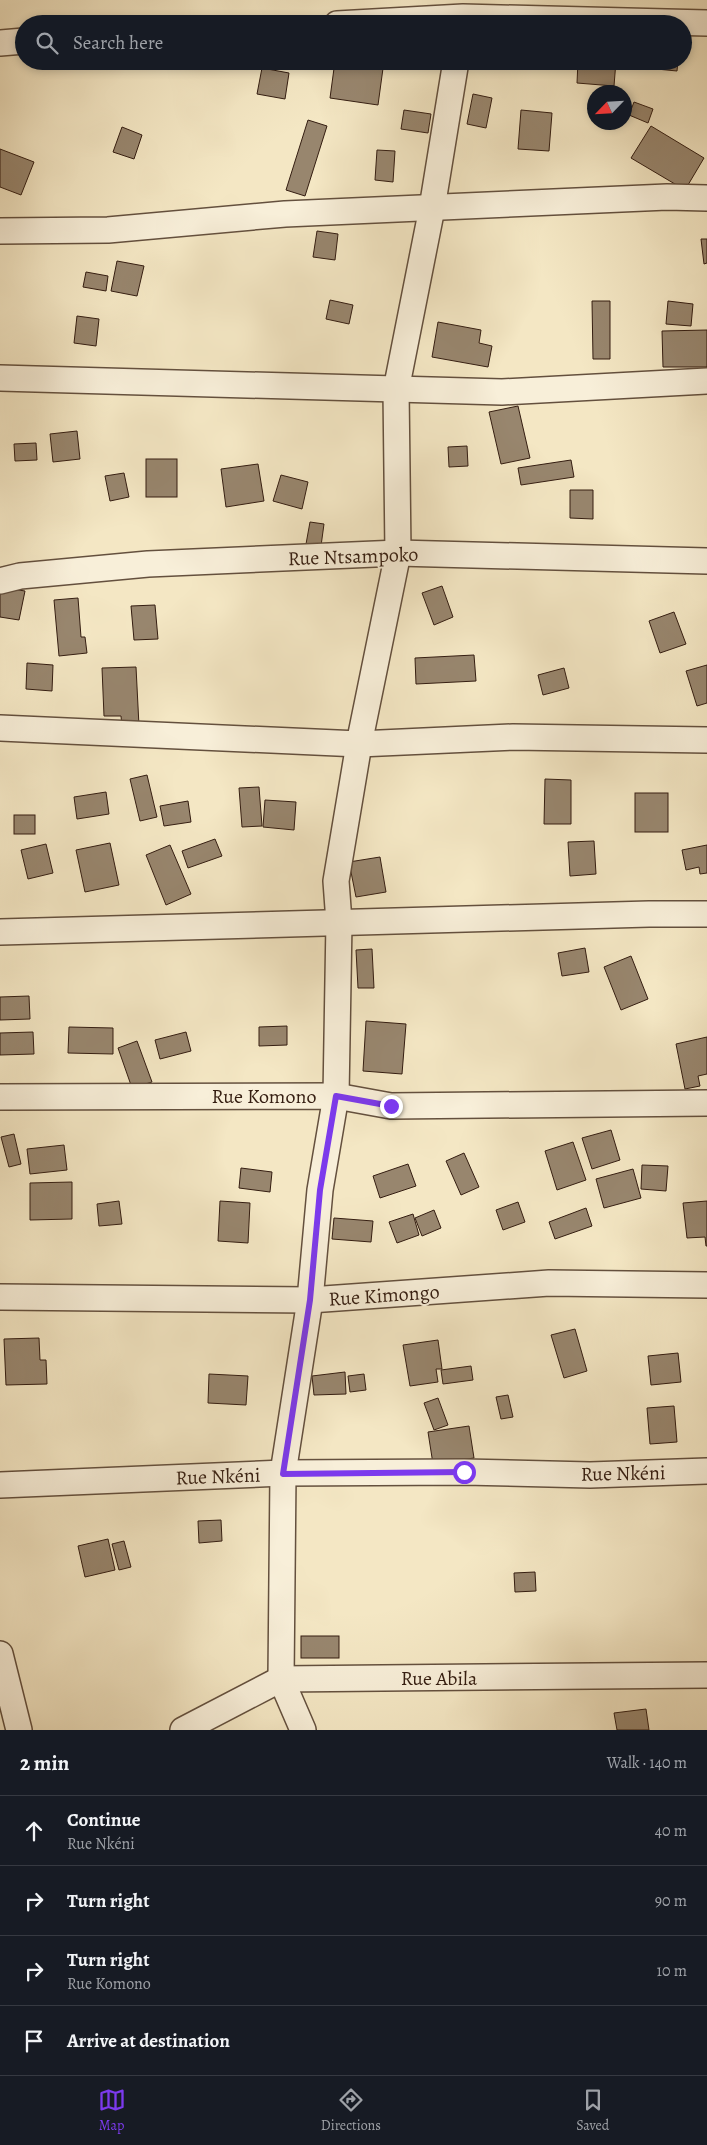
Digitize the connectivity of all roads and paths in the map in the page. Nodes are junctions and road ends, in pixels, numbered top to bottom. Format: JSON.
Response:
{"nodes":[{"id":1,"x":463,"y":13,"type":"edge"},
{"id":2,"x":440,"y":15,"type":"edge"},
{"id":3,"x":512,"y":15,"type":"edge"},
{"id":4,"x":692,"y":22,"type":"edge"},
{"id":5,"x":707,"y":23,"type":"edge"},
{"id":6,"x":15,"y":42,"type":"edge"},
{"id":7,"x":0,"y":43,"type":"edge"},
{"id":8,"x":455,"y":70,"type":"edge"},
{"id":9,"x":707,"y":198,"type":"edge"},
{"id":10,"x":432,"y":208,"type":"junction"},
{"id":11,"x":0,"y":230,"type":"edge"},
{"id":12,"x":0,"y":378,"type":"edge"},
{"id":13,"x":707,"y":381,"type":"edge"},
{"id":14,"x":396,"y":390,"type":"junction"},
{"id":15,"x":398,"y":553,"type":"junction"},
{"id":16,"x":707,"y":561,"type":"edge"},
{"id":17,"x":0,"y":581,"type":"edge"},
{"id":18,"x":0,"y":728,"type":"edge"},
{"id":19,"x":707,"y":740,"type":"edge"},
{"id":20,"x":359,"y":744,"type":"junction"},
{"id":21,"x":707,"y":914,"type":"edge"},
{"id":22,"x":339,"y":922,"type":"junction"},
{"id":23,"x":0,"y":932,"type":"edge"},
{"id":24,"x":336,"y":1096,"type":"junction"},
{"id":25,"x":0,"y":1097,"type":"edge"},
{"id":26,"x":707,"y":1103,"type":"edge"},
{"id":27,"x":707,"y":1285,"type":"edge"},
{"id":28,"x":0,"y":1296,"type":"edge"},
{"id":29,"x":310,"y":1300,"type":"junction"},
{"id":30,"x":707,"y":1470,"type":"edge"},
{"id":31,"x":283,"y":1474,"type":"junction"},
{"id":32,"x":0,"y":1485,"type":"edge"},
{"id":33,"x":0,"y":1654,"type":"edge"},
{"id":34,"x":707,"y":1675,"type":"edge"},
{"id":35,"x":281,"y":1678,"type":"junction"},
{"id":36,"x":19,"y":1730,"type":"edge"},
{"id":37,"x":183,"y":1730,"type":"edge"},
{"id":38,"x":304,"y":1730,"type":"edge"}],
"edges":[{"from":1,"to":2,"type":"street"},
{"from":1,"to":3,"type":"street"},
{"from":4,"to":5,"type":"street"},
{"from":6,"to":7,"type":"street"},
{"from":8,"to":10,"type":"street"},
{"from":9,"to":10,"type":"street"},
{"from":10,"to":11,"type":"street"},
{"from":10,"to":14,"type":"street"},
{"from":12,"to":14,"type":"street"},
{"from":13,"to":14,"type":"street"},
{"from":14,"to":15,"type":"street"},
{"from":15,"to":16,"type":"street","name":"Rue Ntsampoko"},
{"from":15,"to":17,"type":"street","name":"Rue Ntsampoko"},
{"from":15,"to":20,"type":"street"},
{"from":18,"to":20,"type":"street"},
{"from":19,"to":20,"type":"street"},
{"from":20,"to":22,"type":"street"},
{"from":21,"to":22,"type":"street"},
{"from":22,"to":23,"type":"street"},
{"from":22,"to":24,"type":"street"},
{"from":24,"to":25,"type":"street","name":"Rue Komono"},
{"from":24,"to":26,"type":"street","name":"Rue Komono"},
{"from":24,"to":29,"type":"street"},
{"from":27,"to":29,"type":"street","name":"Rue Kimongo"},
{"from":28,"to":29,"type":"street","name":"Rue Kimongo"},
{"from":29,"to":31,"type":"street"},
{"from":30,"to":31,"type":"street","name":"Rue Nkéni"},
{"from":31,"to":32,"type":"street","name":"Rue Nkéni"},
{"from":31,"to":35,"type":"street"},
{"from":33,"to":36,"type":"street"},
{"from":34,"to":35,"type":"street","name":"Rue Abila"},
{"from":35,"to":37,"type":"street","name":"Rue Abila"},
{"from":35,"to":38,"type":"street"}]}
